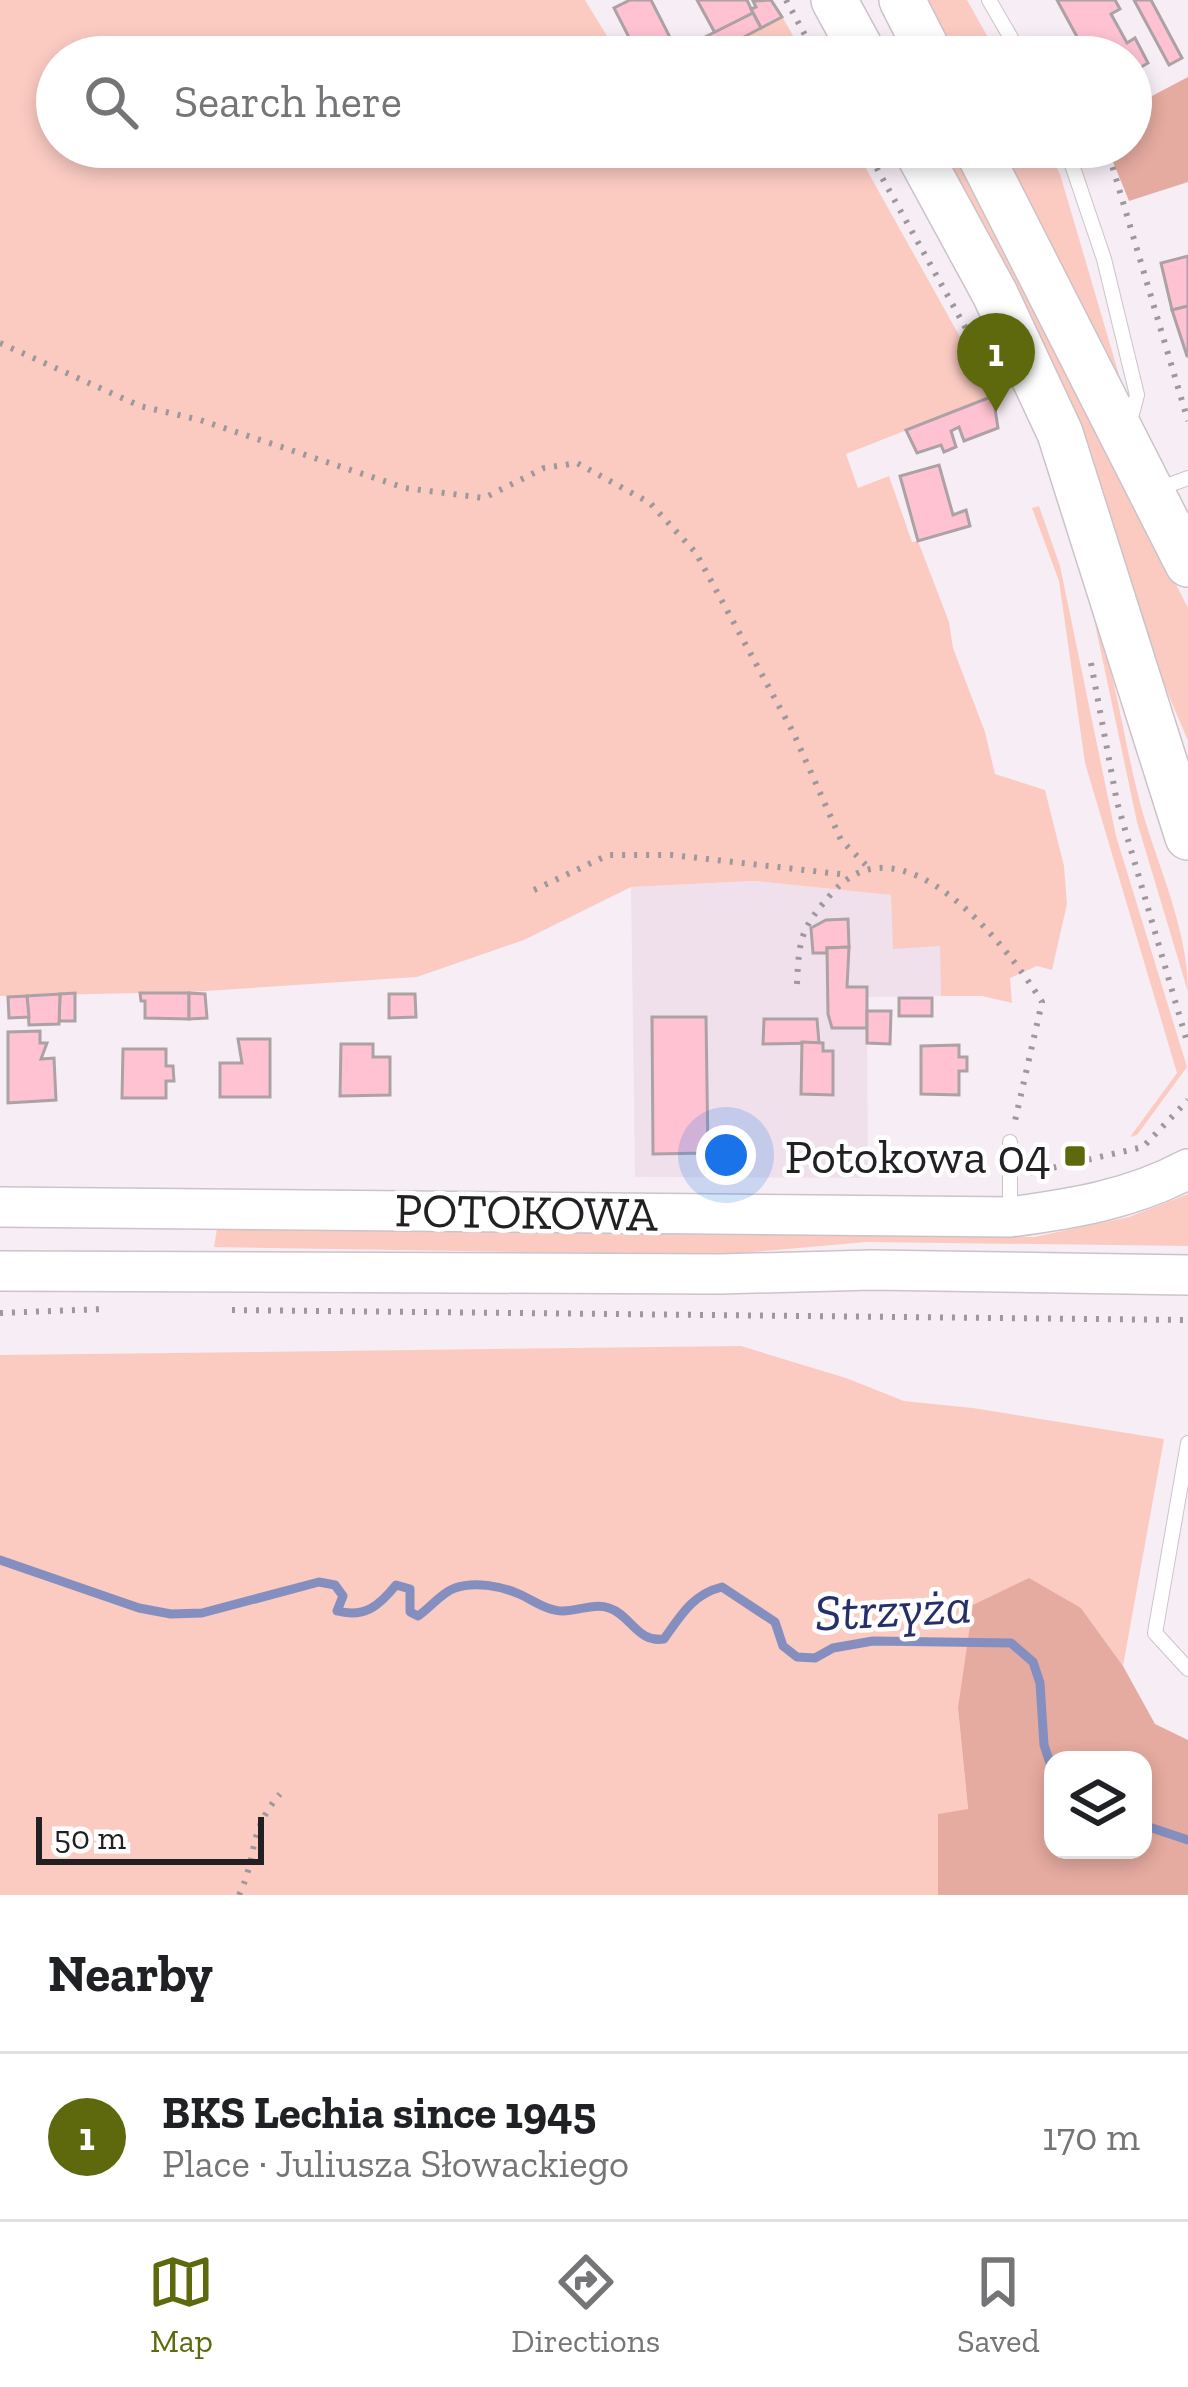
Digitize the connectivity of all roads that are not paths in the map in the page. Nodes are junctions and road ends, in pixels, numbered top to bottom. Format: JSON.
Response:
{"nodes":[{"id":1,"x":834,"y":0,"type":"edge"},
{"id":2,"x":902,"y":0,"type":"edge"},
{"id":3,"x":989,"y":0,"type":"edge"},
{"id":4,"x":854,"y":36,"type":"edge"},
{"id":5,"x":920,"y":36,"type":"edge"},
{"id":6,"x":1010,"y":36,"type":"edge"},
{"id":7,"x":926,"y":168,"type":"edge"},
{"id":8,"x":987,"y":168,"type":"edge"},
{"id":9,"x":1073,"y":168,"type":"edge"},
{"id":10,"x":1124,"y":442,"type":"junction"},
{"id":11,"x":1169,"y":485,"type":"edge"},
{"id":12,"x":1188,"y":564,"type":"edge"},
{"id":13,"x":1188,"y":837,"type":"edge"},
{"id":14,"x":1010,"y":1142,"type":"road end"},
{"id":15,"x":1188,"y":1169,"type":"edge"},
{"id":16,"x":198,"y":1206,"type":"junction"},
{"id":17,"x":0,"y":1207,"type":"edge"},
{"id":18,"x":1010,"y":1217,"type":"junction"},
{"id":19,"x":194,"y":1270,"type":"junction"},
{"id":20,"x":0,"y":1271,"type":"edge"},
{"id":21,"x":1188,"y":1274,"type":"edge"},
{"id":22,"x":1188,"y":1443,"type":"edge"},
{"id":23,"x":1188,"y":1669,"type":"edge"}],
"edges":[{"from":1,"to":4,"type":"main road"},
{"from":2,"to":5,"type":"main road"},
{"from":3,"to":6,"type":"lane"},
{"from":7,"to":13,"type":"main road"},
{"from":8,"to":10,"type":"main road"},
{"from":9,"to":10,"type":"lane"},
{"from":10,"to":11,"type":"main road"},
{"from":11,"to":12,"type":"main road"},
{"from":14,"to":18,"type":"lane"},
{"from":15,"to":18,"type":"main road","name":"POTOKOWA"},
{"from":16,"to":17,"type":"main road","name":"POTOKOWA"},
{"from":16,"to":18,"type":"main road","name":"POTOKOWA"},
{"from":16,"to":19,"type":"main road"},
{"from":19,"to":20,"type":"main road","name":"POTOKOWA"},
{"from":19,"to":21,"type":"main road","name":"POTOKOWA"},
{"from":22,"to":23,"type":"lane"}]}
